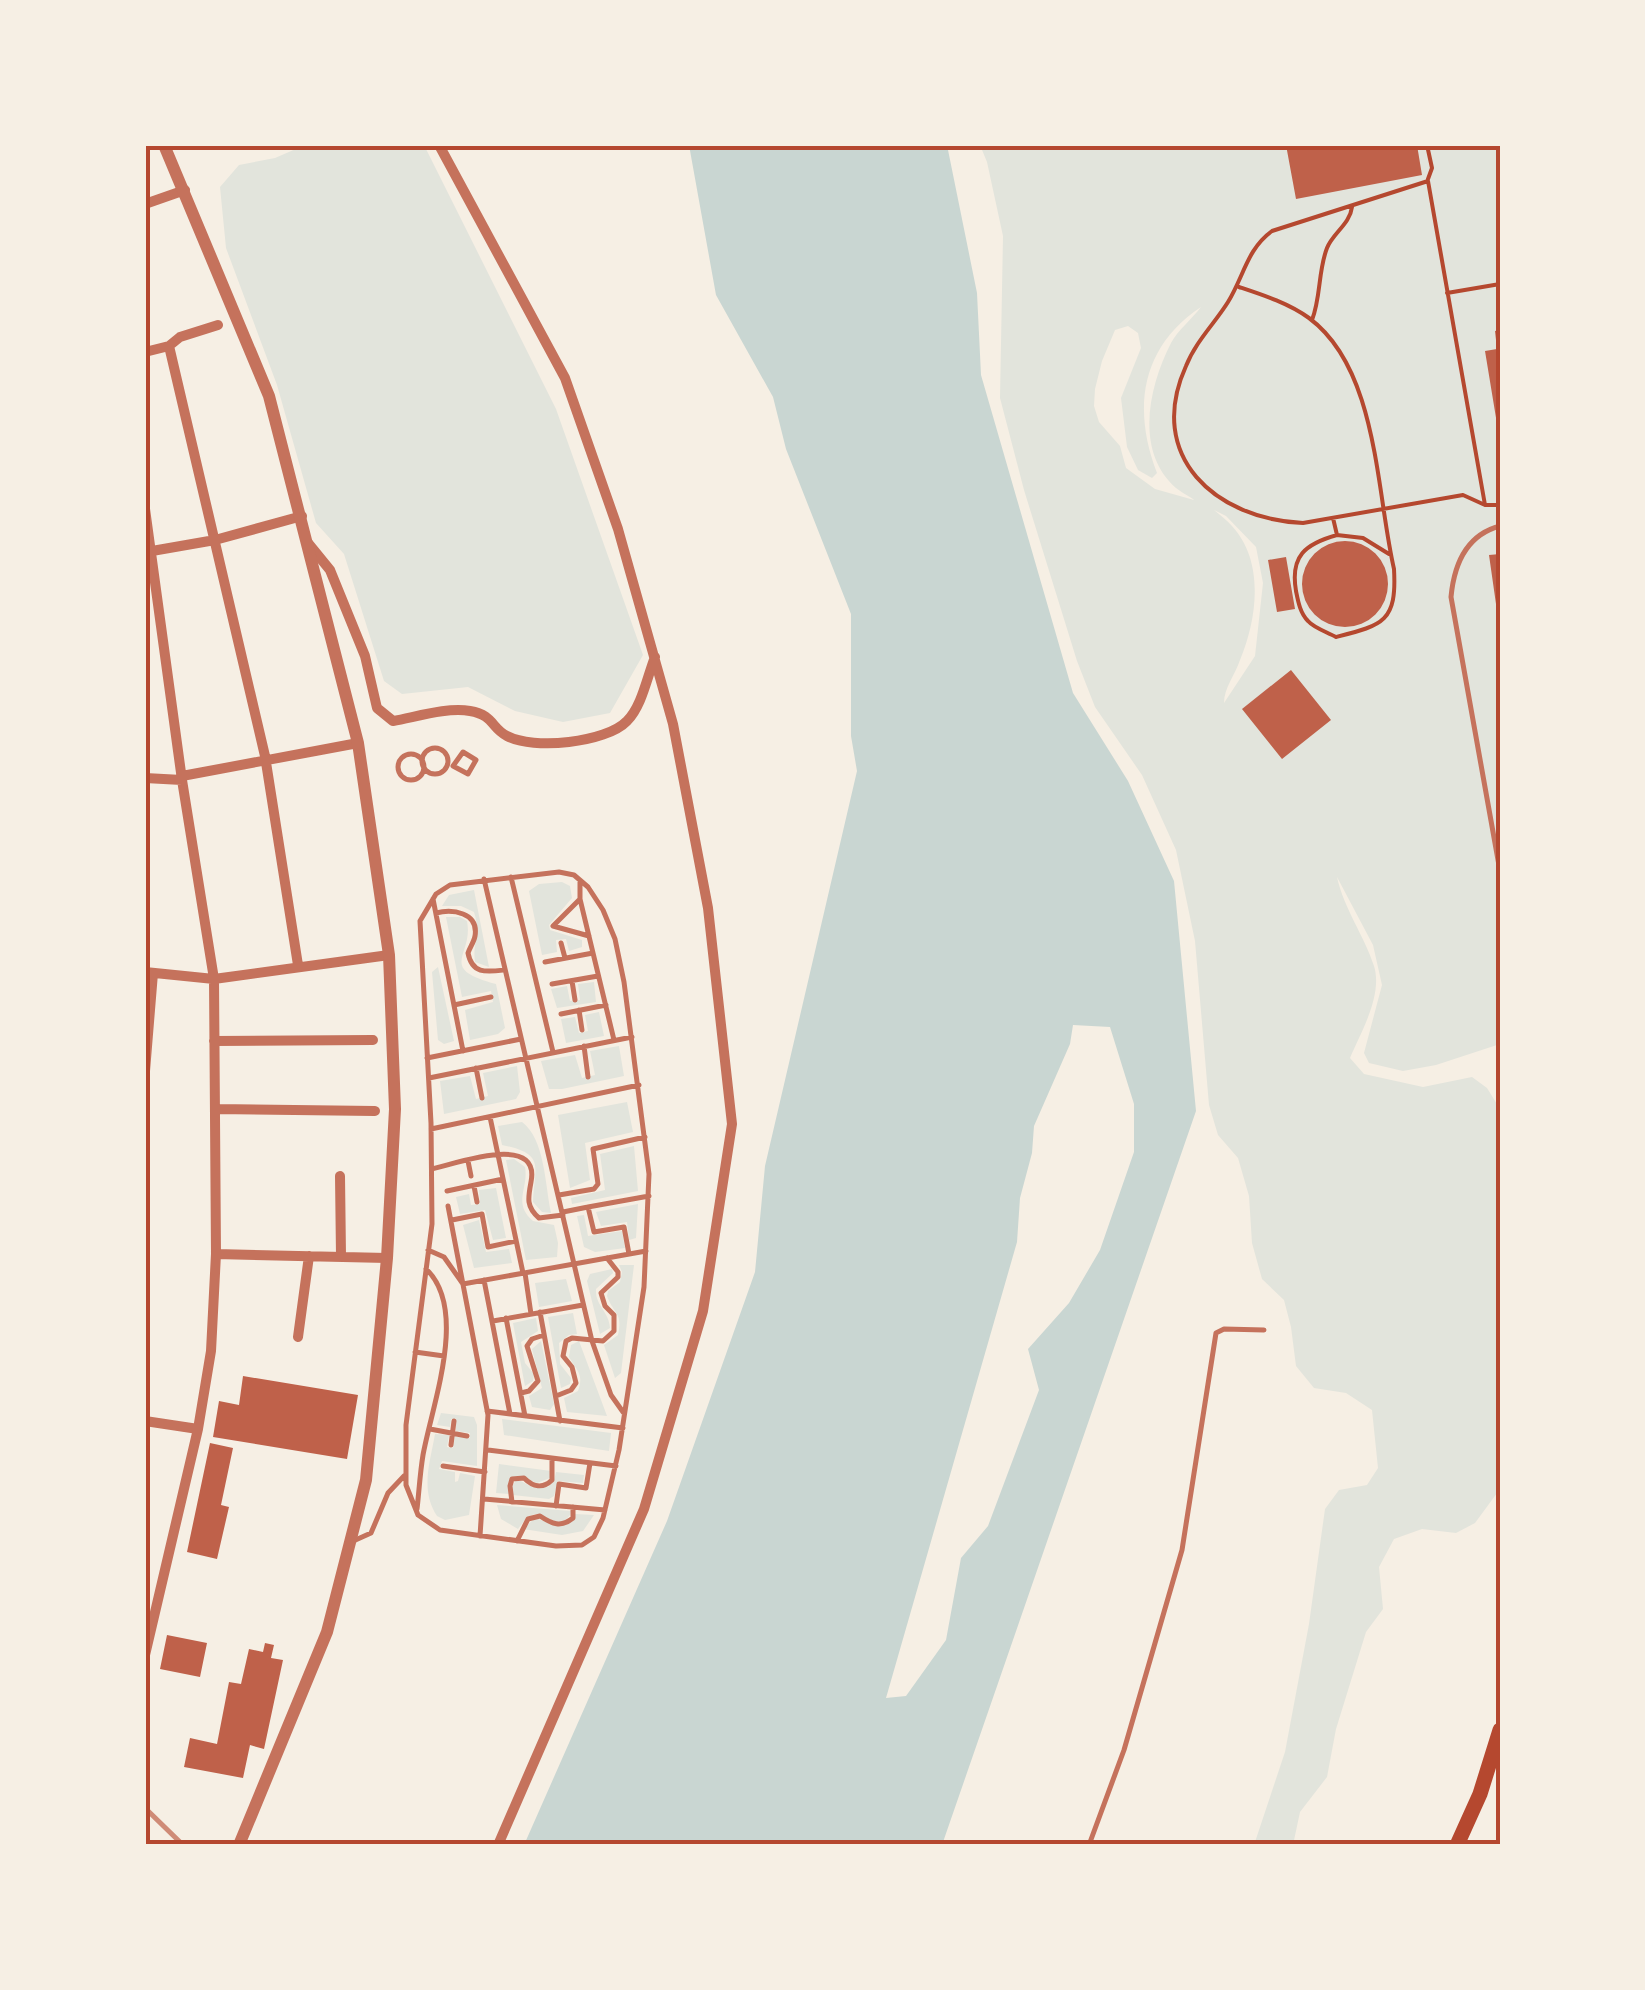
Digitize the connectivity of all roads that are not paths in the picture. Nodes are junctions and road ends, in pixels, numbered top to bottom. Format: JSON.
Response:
{"nodes":[{"id":1,"x":164,"y":145,"type":"edge"},
{"id":2,"x":439,"y":145,"type":"edge"},
{"id":3,"x":185,"y":190,"type":"junction"},
{"id":4,"x":145,"y":204,"type":"edge"},
{"id":5,"x":238,"y":318,"type":"junction"},
{"id":6,"x":218,"y":325,"type":"joint"},
{"id":7,"x":168,"y":346,"type":"junction"},
{"id":8,"x":145,"y":352,"type":"edge"},
{"id":9,"x":145,"y":509,"type":"edge"},
{"id":10,"x":302,"y":516,"type":"junction"},
{"id":11,"x":1500,"y":526,"type":"edge"},
{"id":12,"x":214,"y":540,"type":"junction"},
{"id":13,"x":308,"y":542,"type":"junction"},
{"id":14,"x":152,"y":552,"type":"junction"},
{"id":15,"x":655,"y":657,"type":"junction"},
{"id":16,"x":358,"y":742,"type":"junction"},
{"id":17,"x":265,"y":760,"type":"junction"},
{"id":18,"x":423,"y":763,"type":"junction"},
{"id":19,"x":454,"y":766,"type":"joint"},
{"id":20,"x":438,"y":773,"type":"junction"},
{"id":21,"x":145,"y":778,"type":"edge"},
{"id":22,"x":182,"y":778,"type":"junction"},
{"id":23,"x":414,"y":779,"type":"junction"},
{"id":24,"x":440,"y":781,"type":"dead end"},
{"id":25,"x":416,"y":788,"type":"dead end"},
{"id":26,"x":1500,"y":870,"type":"edge"},
{"id":27,"x":512,"y":877,"type":"junction"},
{"id":28,"x":484,"y":879,"type":"junction"},
{"id":29,"x":580,"y":880,"type":"junction"},
{"id":30,"x":580,"y":898,"type":"junction"},
{"id":31,"x":433,"y":899,"type":"junction"},
{"id":32,"x":436,"y":914,"type":"junction"},
{"id":33,"x":589,"y":936,"type":"junction"},
{"id":34,"x":561,"y":943,"type":"dead end"},
{"id":35,"x":593,"y":953,"type":"junction"},
{"id":36,"x":389,"y":954,"type":"junction"},
{"id":37,"x":564,"y":958,"type":"junction"},
{"id":38,"x":545,"y":962,"type":"dead end"},
{"id":39,"x":298,"y":965,"type":"junction"},
{"id":40,"x":504,"y":970,"type":"junction"},
{"id":41,"x":149,"y":972,"type":"edge"},
{"id":42,"x":598,"y":976,"type":"junction"},
{"id":43,"x":214,"y":978,"type":"junction"},
{"id":44,"x":572,"y":981,"type":"junction"},
{"id":45,"x":552,"y":984,"type":"dead end"},
{"id":46,"x":490,"y":997,"type":"dead end"},
{"id":47,"x":575,"y":1000,"type":"dead end"},
{"id":48,"x":454,"y":1005,"type":"junction"},
{"id":49,"x":606,"y":1005,"type":"junction"},
{"id":50,"x":579,"y":1010,"type":"junction"},
{"id":51,"x":561,"y":1014,"type":"dead end"},
{"id":52,"x":582,"y":1030,"type":"dead end"},
{"id":53,"x":632,"y":1036,"type":"junction"},
{"id":54,"x":521,"y":1039,"type":"junction"},
{"id":55,"x":373,"y":1040,"type":"dead end"},
{"id":56,"x":614,"y":1040,"type":"junction"},
{"id":57,"x":214,"y":1041,"type":"junction"},
{"id":58,"x":584,"y":1046,"type":"junction"},
{"id":59,"x":462,"y":1051,"type":"junction"},
{"id":60,"x":554,"y":1052,"type":"junction"},
{"id":61,"x":427,"y":1058,"type":"junction"},
{"id":62,"x":526,"y":1058,"type":"junction"},
{"id":63,"x":476,"y":1068,"type":"junction"},
{"id":64,"x":145,"y":1071,"type":"edge"},
{"id":65,"x":588,"y":1077,"type":"dead end"},
{"id":66,"x":428,"y":1078,"type":"junction"},
{"id":67,"x":638,"y":1085,"type":"junction"},
{"id":68,"x":482,"y":1098,"type":"dead end"},
{"id":69,"x":539,"y":1106,"type":"junction"},
{"id":70,"x":215,"y":1109,"type":"junction"},
{"id":71,"x":375,"y":1111,"type":"dead end"},
{"id":72,"x":490,"y":1116,"type":"junction"},
{"id":73,"x":431,"y":1129,"type":"junction"},
{"id":74,"x":645,"y":1137,"type":"junction"},
{"id":75,"x":498,"y":1154,"type":"junction"},
{"id":76,"x":468,"y":1161,"type":"junction"},
{"id":77,"x":432,"y":1169,"type":"junction"},
{"id":78,"x":340,"y":1176,"type":"dead end"},
{"id":79,"x":471,"y":1176,"type":"dead end"},
{"id":80,"x":503,"y":1180,"type":"junction"},
{"id":81,"x":474,"y":1186,"type":"junction"},
{"id":82,"x":447,"y":1191,"type":"dead end"},
{"id":83,"x":559,"y":1195,"type":"junction"},
{"id":84,"x":649,"y":1196,"type":"junction"},
{"id":85,"x":477,"y":1202,"type":"dead end"},
{"id":86,"x":448,"y":1206,"type":"dead end"},
{"id":87,"x":588,"y":1207,"type":"junction"},
{"id":88,"x":563,"y":1213,"type":"junction"},
{"id":89,"x":450,"y":1220,"type":"junction"},
{"id":90,"x":516,"y":1241,"type":"junction"},
{"id":91,"x":428,"y":1250,"type":"junction"},
{"id":92,"x":646,"y":1251,"type":"junction"},
{"id":93,"x":216,"y":1254,"type":"junction"},
{"id":94,"x":629,"y":1254,"type":"junction"},
{"id":95,"x":309,"y":1256,"type":"junction"},
{"id":96,"x":341,"y":1256,"type":"junction"},
{"id":97,"x":386,"y":1258,"type":"junction"},
{"id":98,"x":606,"y":1258,"type":"junction"},
{"id":99,"x":574,"y":1264,"type":"junction"},
{"id":100,"x":426,"y":1269,"type":"junction"},
{"id":101,"x":524,"y":1273,"type":"junction"},
{"id":102,"x":484,"y":1280,"type":"junction"},
{"id":103,"x":463,"y":1284,"type":"junction"},
{"id":104,"x":584,"y":1305,"type":"junction"},
{"id":105,"x":540,"y":1312,"type":"junction"},
{"id":106,"x":532,"y":1314,"type":"junction"},
{"id":107,"x":506,"y":1318,"type":"junction"},
{"id":108,"x":492,"y":1321,"type":"junction"},
{"id":109,"x":1264,"y":1330,"type":"dead end"},
{"id":110,"x":544,"y":1335,"type":"junction"},
{"id":111,"x":298,"y":1337,"type":"dead end"},
{"id":112,"x":592,"y":1342,"type":"junction"},
{"id":113,"x":415,"y":1352,"type":"junction"},
{"id":114,"x":444,"y":1356,"type":"junction"},
{"id":115,"x":520,"y":1392,"type":"junction"},
{"id":116,"x":556,"y":1396,"type":"junction"},
{"id":117,"x":487,"y":1411,"type":"junction"},
{"id":118,"x":510,"y":1414,"type":"junction"},
{"id":119,"x":625,"y":1415,"type":"junction"},
{"id":120,"x":526,"y":1416,"type":"junction"},
{"id":121,"x":454,"y":1420,"type":"dead end"},
{"id":122,"x":560,"y":1420,"type":"junction"},
{"id":123,"x":145,"y":1421,"type":"edge"},
{"id":124,"x":623,"y":1428,"type":"junction"},
{"id":125,"x":198,"y":1429,"type":"junction"},
{"id":126,"x":429,"y":1429,"type":"junction"},
{"id":127,"x":452,"y":1433,"type":"junction"},
{"id":128,"x":466,"y":1436,"type":"dead end"},
{"id":129,"x":450,"y":1446,"type":"dead end"},
{"id":130,"x":488,"y":1450,"type":"junction"},
{"id":131,"x":552,"y":1458,"type":"junction"},
{"id":132,"x":590,"y":1463,"type":"junction"},
{"id":133,"x":443,"y":1466,"type":"dead end"},
{"id":134,"x":616,"y":1466,"type":"junction"},
{"id":135,"x":458,"y":1468,"type":"junction"},
{"id":136,"x":486,"y":1472,"type":"junction"},
{"id":137,"x":406,"y":1474,"type":"junction"},
{"id":138,"x":457,"y":1479,"type":"dead end"},
{"id":139,"x":484,"y":1500,"type":"junction"},
{"id":140,"x":512,"y":1502,"type":"junction"},
{"id":141,"x":556,"y":1506,"type":"junction"},
{"id":142,"x":573,"y":1507,"type":"junction"},
{"id":143,"x":605,"y":1510,"type":"junction"},
{"id":144,"x":416,"y":1512,"type":"junction"},
{"id":145,"x":480,"y":1536,"type":"junction"},
{"id":146,"x":518,"y":1541,"type":"junction"},
{"id":147,"x":350,"y":1542,"type":"junction"},
{"id":148,"x":145,"y":1655,"type":"edge"},
{"id":149,"x":1500,"y":1730,"type":"edge"},
{"id":150,"x":239,"y":1845,"type":"edge"},
{"id":151,"x":498,"y":1845,"type":"edge"},
{"id":152,"x":1088,"y":1845,"type":"edge"},
{"id":153,"x":1457,"y":1845,"type":"edge"}],
"edges":[{"from":1,"to":3,"type":"street"},
{"from":2,"to":15,"type":"street"},
{"from":3,"to":4,"type":"street"},
{"from":3,"to":5,"type":"street"},
{"from":5,"to":6,"type":"lane"},
{"from":5,"to":10,"type":"street"},
{"from":6,"to":7,"type":"street"},
{"from":7,"to":8,"type":"street"},
{"from":7,"to":12,"type":"street"},
{"from":9,"to":14,"type":"street"},
{"from":10,"to":12,"type":"street"},
{"from":10,"to":13,"type":"street"},
{"from":11,"to":26,"type":"lane"},
{"from":12,"to":14,"type":"street"},
{"from":12,"to":17,"type":"street"},
{"from":13,"to":15,"type":"street"},
{"from":13,"to":16,"type":"street"},
{"from":14,"to":22,"type":"street"},
{"from":15,"to":151,"type":"street"},
{"from":16,"to":17,"type":"street"},
{"from":16,"to":36,"type":"street"},
{"from":17,"to":22,"type":"street"},
{"from":17,"to":39,"type":"street"},
{"from":18,"to":20,"type":"lane"},
{"from":18,"to":20,"type":"lane"},
{"from":18,"to":23,"type":"lane"},
{"from":18,"to":23,"type":"lane"},
{"from":19,"to":19,"type":"lane"},
{"from":20,"to":24,"type":"lane"},
{"from":21,"to":22,"type":"street"},
{"from":22,"to":43,"type":"street"},
{"from":23,"to":25,"type":"lane"},
{"from":27,"to":28,"type":"lane"},
{"from":27,"to":29,"type":"lane"},
{"from":27,"to":60,"type":"lane"},
{"from":28,"to":31,"type":"lane"},
{"from":28,"to":40,"type":"lane"},
{"from":29,"to":30,"type":"lane"},
{"from":29,"to":53,"type":"lane"},
{"from":30,"to":33,"type":"lane"},
{"from":30,"to":33,"type":"lane"},
{"from":31,"to":32,"type":"lane"},
{"from":31,"to":61,"type":"lane"},
{"from":32,"to":40,"type":"lane"},
{"from":32,"to":48,"type":"lane"},
{"from":33,"to":35,"type":"lane"},
{"from":34,"to":37,"type":"lane"},
{"from":35,"to":37,"type":"lane"},
{"from":35,"to":42,"type":"lane"},
{"from":36,"to":39,"type":"street"},
{"from":36,"to":97,"type":"street"},
{"from":37,"to":38,"type":"lane"},
{"from":39,"to":43,"type":"street"},
{"from":40,"to":54,"type":"lane"},
{"from":41,"to":43,"type":"street"},
{"from":41,"to":64,"type":"street"},
{"from":42,"to":44,"type":"lane"},
{"from":42,"to":49,"type":"lane"},
{"from":43,"to":57,"type":"street"},
{"from":44,"to":45,"type":"lane"},
{"from":44,"to":47,"type":"lane"},
{"from":46,"to":48,"type":"lane"},
{"from":48,"to":59,"type":"lane"},
{"from":49,"to":50,"type":"lane"},
{"from":49,"to":56,"type":"lane"},
{"from":50,"to":51,"type":"lane"},
{"from":50,"to":52,"type":"lane"},
{"from":53,"to":56,"type":"lane"},
{"from":53,"to":67,"type":"lane"},
{"from":54,"to":59,"type":"lane"},
{"from":54,"to":62,"type":"lane"},
{"from":55,"to":57,"type":"street"},
{"from":56,"to":58,"type":"lane"},
{"from":57,"to":70,"type":"street"},
{"from":58,"to":60,"type":"lane"},
{"from":58,"to":65,"type":"lane"},
{"from":59,"to":61,"type":"lane"},
{"from":60,"to":62,"type":"lane"},
{"from":61,"to":66,"type":"lane"},
{"from":62,"to":63,"type":"lane"},
{"from":62,"to":69,"type":"lane"},
{"from":63,"to":66,"type":"lane"},
{"from":63,"to":68,"type":"lane"},
{"from":66,"to":73,"type":"lane"},
{"from":67,"to":69,"type":"lane"},
{"from":67,"to":74,"type":"lane"},
{"from":69,"to":72,"type":"lane"},
{"from":69,"to":83,"type":"lane"},
{"from":70,"to":71,"type":"street"},
{"from":70,"to":93,"type":"street"},
{"from":72,"to":73,"type":"lane"},
{"from":72,"to":75,"type":"lane"},
{"from":73,"to":77,"type":"lane"},
{"from":74,"to":83,"type":"lane"},
{"from":74,"to":84,"type":"lane"},
{"from":75,"to":76,"type":"lane"},
{"from":75,"to":80,"type":"lane"},
{"from":75,"to":88,"type":"lane"},
{"from":76,"to":77,"type":"lane"},
{"from":76,"to":79,"type":"lane"},
{"from":77,"to":91,"type":"lane"},
{"from":78,"to":96,"type":"street"},
{"from":80,"to":81,"type":"lane"},
{"from":80,"to":90,"type":"lane"},
{"from":81,"to":82,"type":"lane"},
{"from":81,"to":85,"type":"lane"},
{"from":83,"to":88,"type":"lane"},
{"from":84,"to":87,"type":"lane"},
{"from":84,"to":92,"type":"lane"},
{"from":86,"to":89,"type":"lane"},
{"from":87,"to":88,"type":"lane"},
{"from":87,"to":94,"type":"lane"},
{"from":88,"to":99,"type":"lane"},
{"from":89,"to":90,"type":"lane"},
{"from":89,"to":103,"type":"lane"},
{"from":90,"to":101,"type":"lane"},
{"from":91,"to":100,"type":"lane"},
{"from":91,"to":103,"type":"lane"},
{"from":92,"to":94,"type":"lane"},
{"from":92,"to":119,"type":"lane"},
{"from":93,"to":95,"type":"street"},
{"from":93,"to":125,"type":"street"},
{"from":94,"to":98,"type":"lane"},
{"from":95,"to":96,"type":"street"},
{"from":95,"to":111,"type":"street"},
{"from":96,"to":97,"type":"street"},
{"from":97,"to":147,"type":"street"},
{"from":98,"to":99,"type":"lane"},
{"from":98,"to":112,"type":"lane"},
{"from":99,"to":101,"type":"lane"},
{"from":99,"to":104,"type":"lane"},
{"from":100,"to":113,"type":"lane"},
{"from":100,"to":114,"type":"lane"},
{"from":101,"to":102,"type":"lane"},
{"from":101,"to":106,"type":"lane"},
{"from":102,"to":103,"type":"lane"},
{"from":102,"to":108,"type":"lane"},
{"from":103,"to":117,"type":"lane"},
{"from":104,"to":105,"type":"lane"},
{"from":104,"to":112,"type":"lane"},
{"from":105,"to":106,"type":"lane"},
{"from":105,"to":110,"type":"lane"},
{"from":106,"to":107,"type":"lane"},
{"from":107,"to":108,"type":"lane"},
{"from":107,"to":115,"type":"lane"},
{"from":108,"to":118,"type":"lane"},
{"from":109,"to":152,"type":"lane"},
{"from":110,"to":115,"type":"lane"},
{"from":110,"to":116,"type":"lane"},
{"from":112,"to":116,"type":"lane"},
{"from":112,"to":119,"type":"lane"},
{"from":113,"to":114,"type":"lane"},
{"from":113,"to":137,"type":"lane"},
{"from":114,"to":126,"type":"lane"},
{"from":115,"to":120,"type":"lane"},
{"from":116,"to":122,"type":"lane"},
{"from":117,"to":118,"type":"lane"},
{"from":117,"to":130,"type":"lane"},
{"from":118,"to":120,"type":"lane"},
{"from":119,"to":124,"type":"lane"},
{"from":120,"to":122,"type":"lane"},
{"from":121,"to":127,"type":"lane"},
{"from":122,"to":124,"type":"lane"},
{"from":123,"to":125,"type":"street"},
{"from":124,"to":134,"type":"lane"},
{"from":125,"to":148,"type":"street"},
{"from":126,"to":127,"type":"lane"},
{"from":126,"to":144,"type":"lane"},
{"from":127,"to":128,"type":"lane"},
{"from":127,"to":129,"type":"lane"},
{"from":130,"to":131,"type":"lane"},
{"from":130,"to":136,"type":"lane"},
{"from":131,"to":132,"type":"lane"},
{"from":131,"to":140,"type":"lane"},
{"from":132,"to":134,"type":"lane"},
{"from":132,"to":141,"type":"lane"},
{"from":133,"to":135,"type":"lane"},
{"from":134,"to":143,"type":"lane"},
{"from":135,"to":136,"type":"lane"},
{"from":135,"to":138,"type":"lane"},
{"from":136,"to":139,"type":"lane"},
{"from":137,"to":144,"type":"lane"},
{"from":137,"to":147,"type":"lane"},
{"from":139,"to":140,"type":"lane"},
{"from":139,"to":145,"type":"lane"},
{"from":140,"to":141,"type":"lane"},
{"from":141,"to":142,"type":"lane"},
{"from":142,"to":143,"type":"lane"},
{"from":142,"to":146,"type":"lane"},
{"from":143,"to":146,"type":"lane"},
{"from":144,"to":145,"type":"lane"},
{"from":145,"to":146,"type":"lane"},
{"from":147,"to":150,"type":"street"},
{"from":149,"to":153,"type":"main road"}]}
